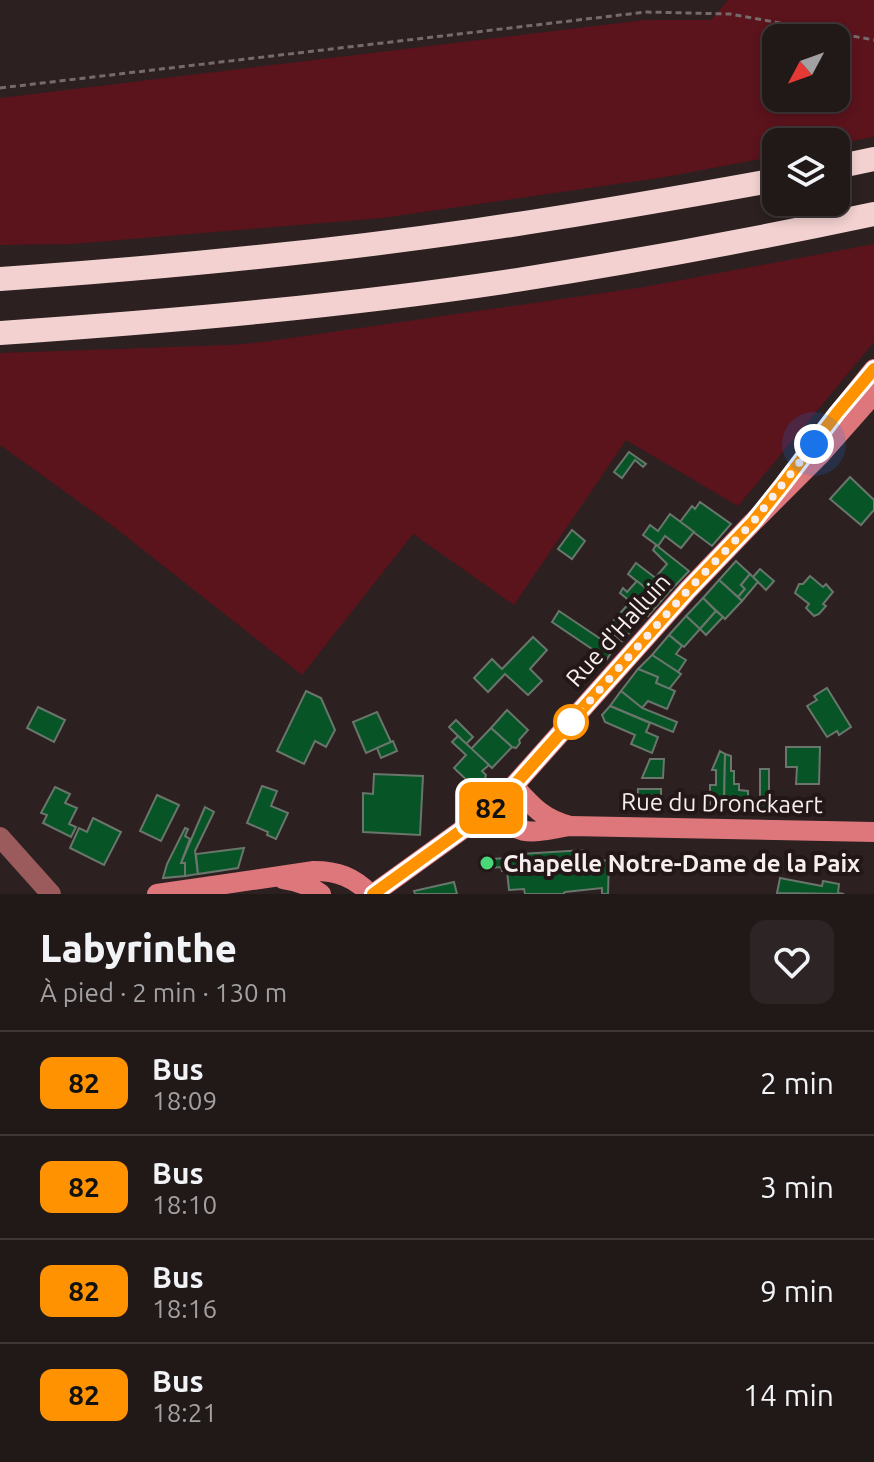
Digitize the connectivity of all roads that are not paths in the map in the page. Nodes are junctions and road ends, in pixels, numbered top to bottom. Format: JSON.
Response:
{"nodes":[{"id":1,"x":874,"y":159,"type":"edge"},
{"id":2,"x":850,"y":164,"type":"edge"},
{"id":3,"x":762,"y":182,"type":"edge"},
{"id":4,"x":874,"y":214,"type":"edge"},
{"id":5,"x":0,"y":279,"type":"edge"},
{"id":6,"x":0,"y":333,"type":"edge"},
{"id":7,"x":874,"y":369,"type":"edge"},
{"id":8,"x":874,"y":394,"type":"edge"},
{"id":9,"x":753,"y":522,"type":"junction"},
{"id":10,"x":514,"y":786,"type":"junction"},
{"id":11,"x":488,"y":810,"type":"junction"},
{"id":12,"x":570,"y":826,"type":"junction"},
{"id":13,"x":874,"y":832,"type":"edge"},
{"id":14,"x":0,"y":837,"type":"edge"},
{"id":15,"x":267,"y":879,"type":"junction"},
{"id":16,"x":51,"y":894,"type":"edge"},
{"id":17,"x":157,"y":894,"type":"edge"},
{"id":18,"x":321,"y":894,"type":"edge"},
{"id":19,"x":371,"y":894,"type":"edge"}],
"edges":[{"from":1,"to":2,"type":"highway"},
{"from":3,"to":5,"type":"highway"},
{"from":4,"to":6,"type":"highway"},
{"from":7,"to":9,"type":"main road","name":"Rue d'Halluin"},
{"from":8,"to":9,"type":"main road","name":"Rue d'Halluin"},
{"from":9,"to":10,"type":"main road","name":"Rue d'Halluin"},
{"from":10,"to":11,"type":"main road","name":"Rue d'Halluin"},
{"from":10,"to":12,"type":"main road","name":"Rue du Dronckaert"},
{"from":11,"to":12,"type":"main road","name":"Rue du Dronckaert"},
{"from":11,"to":19,"type":"main road","name":"Rue d'Halluin"},
{"from":12,"to":13,"type":"main road","name":"Rue du Dronckaert"},
{"from":14,"to":16,"type":"street"},
{"from":15,"to":17,"type":"main road"},
{"from":15,"to":18,"type":"main road"},
{"from":15,"to":19,"type":"main road"}]}
